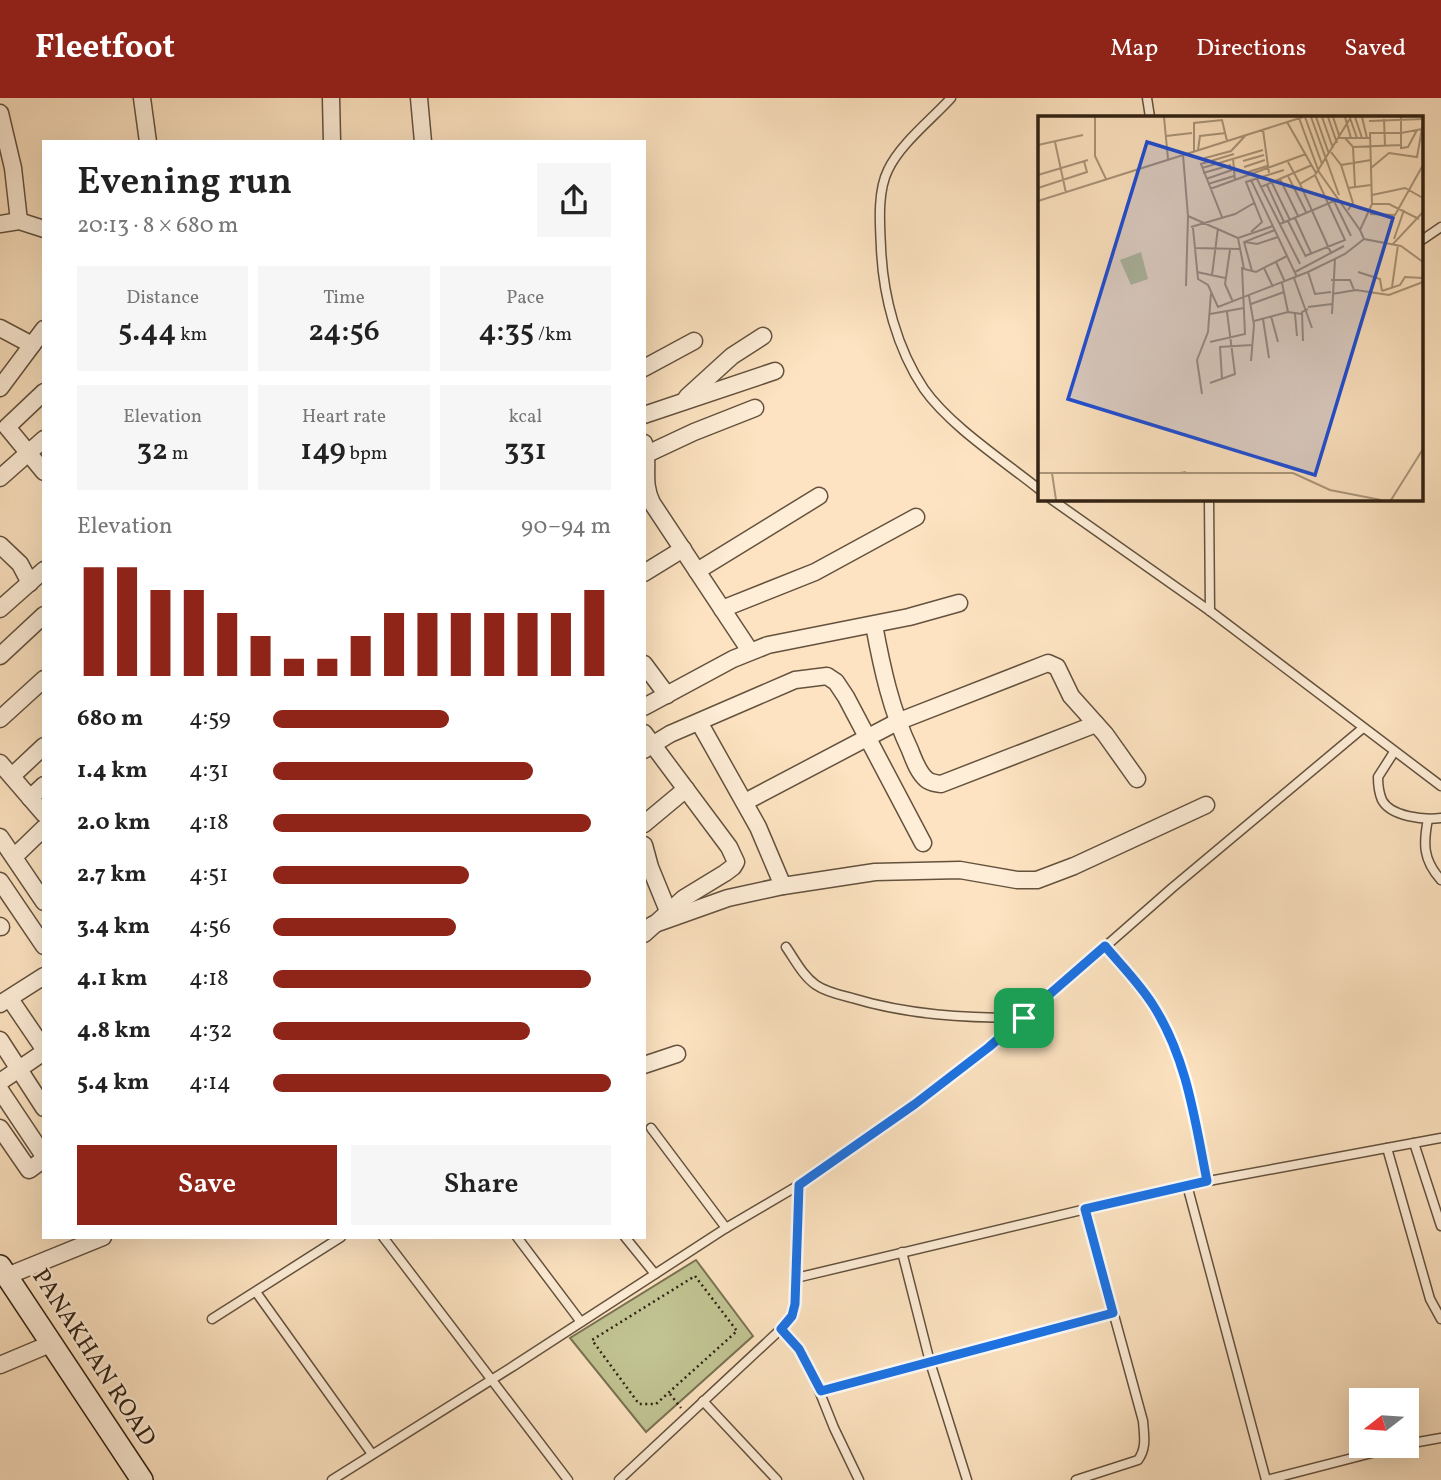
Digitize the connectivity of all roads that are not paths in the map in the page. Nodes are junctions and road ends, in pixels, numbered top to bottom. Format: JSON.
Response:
{"nodes":[{"id":1,"x":142,"y":98,"type":"edge"},
{"id":2,"x":331,"y":98,"type":"edge"},
{"id":3,"x":419,"y":98,"type":"edge"},
{"id":4,"x":951,"y":98,"type":"edge"},
{"id":5,"x":1147,"y":98,"type":"edge"},
{"id":6,"x":0,"y":113,"type":"edge"},
{"id":7,"x":1150,"y":116,"type":"edge"},
{"id":8,"x":148,"y":140,"type":"edge"},
{"id":9,"x":332,"y":140,"type":"edge"},
{"id":10,"x":423,"y":140,"type":"edge"},
{"id":11,"x":19,"y":221,"type":"junction"},
{"id":12,"x":0,"y":224,"type":"edge"},
{"id":13,"x":1441,"y":227,"type":"edge"},
{"id":14,"x":42,"y":228,"type":"edge"},
{"id":15,"x":1424,"y":239,"type":"edge"},
{"id":16,"x":0,"y":328,"type":"edge"},
{"id":17,"x":42,"y":332,"type":"edge"},
{"id":18,"x":763,"y":336,"type":"dead end"},
{"id":19,"x":694,"y":341,"type":"dead end"},
{"id":20,"x":32,"y":345,"type":"junction"},
{"id":21,"x":646,"y":367,"type":"edge"},
{"id":22,"x":775,"y":370,"type":"dead end"},
{"id":23,"x":0,"y":388,"type":"edge"},
{"id":24,"x":42,"y":394,"type":"edge"},
{"id":25,"x":680,"y":403,"type":"junction"},
{"id":26,"x":755,"y":408,"type":"dead end"},
{"id":27,"x":646,"y":414,"type":"edge"},
{"id":28,"x":42,"y":441,"type":"edge"},
{"id":29,"x":646,"y":449,"type":"edge"},
{"id":30,"x":28,"y":453,"type":"junction"},
{"id":31,"x":42,"y":470,"type":"edge"},
{"id":32,"x":0,"y":478,"type":"edge"},
{"id":33,"x":1038,"y":488,"type":"edge"},
{"id":34,"x":646,"y":493,"type":"edge"},
{"id":35,"x":818,"y":496,"type":"dead end"},
{"id":36,"x":1052,"y":500,"type":"edge"},
{"id":37,"x":1209,"y":500,"type":"edge"},
{"id":38,"x":916,"y":517,"type":"dead end"},
{"id":39,"x":0,"y":545,"type":"edge"},
{"id":40,"x":683,"y":549,"type":"junction"},
{"id":41,"x":697,"y":571,"type":"junction"},
{"id":42,"x":42,"y":572,"type":"edge"},
{"id":43,"x":646,"y":572,"type":"edge"},
{"id":44,"x":30,"y":583,"type":"junction"},
{"id":45,"x":959,"y":603,"type":"dead end"},
{"id":46,"x":722,"y":608,"type":"junction"},
{"id":47,"x":0,"y":609,"type":"edge"},
{"id":48,"x":1210,"y":611,"type":"junction"},
{"id":49,"x":42,"y":617,"type":"edge"},
{"id":50,"x":874,"y":625,"type":"junction"},
{"id":51,"x":750,"y":651,"type":"junction"},
{"id":52,"x":0,"y":656,"type":"edge"},
{"id":53,"x":646,"y":667,"type":"edge"},
{"id":54,"x":42,"y":681,"type":"edge"},
{"id":55,"x":667,"y":695,"type":"junction"},
{"id":56,"x":646,"y":706,"type":"edge"},
{"id":57,"x":0,"y":719,"type":"edge"},
{"id":58,"x":699,"y":722,"type":"junction"},
{"id":59,"x":897,"y":722,"type":"junction"},
{"id":60,"x":1096,"y":724,"type":"junction"},
{"id":61,"x":1363,"y":728,"type":"junction"},
{"id":62,"x":869,"y":738,"type":"junction"},
{"id":63,"x":647,"y":742,"type":"edge"},
{"id":64,"x":42,"y":747,"type":"edge"},
{"id":65,"x":1394,"y":752,"type":"junction"},
{"id":66,"x":5,"y":772,"type":"edge"},
{"id":67,"x":1137,"y":779,"type":"dead end"},
{"id":68,"x":1441,"y":786,"type":"edge"},
{"id":69,"x":42,"y":787,"type":"edge"},
{"id":70,"x":686,"y":789,"type":"junction"},
{"id":71,"x":30,"y":798,"type":"junction"},
{"id":72,"x":745,"y":802,"type":"junction"},
{"id":73,"x":1206,"y":805,"type":"dead end"},
{"id":74,"x":42,"y":812,"type":"edge"},
{"id":75,"x":1441,"y":818,"type":"edge"},
{"id":76,"x":1428,"y":819,"type":"junction"},
{"id":77,"x":646,"y":822,"type":"edge"},
{"id":78,"x":42,"y":830,"type":"edge"},
{"id":79,"x":0,"y":837,"type":"edge"},
{"id":80,"x":923,"y":843,"type":"dead end"},
{"id":81,"x":646,"y":852,"type":"edge"},
{"id":82,"x":14,"y":857,"type":"junction"},
{"id":83,"x":38,"y":879,"type":"edge"},
{"id":84,"x":1441,"y":880,"type":"edge"},
{"id":85,"x":0,"y":881,"type":"edge"},
{"id":86,"x":783,"y":886,"type":"junction"},
{"id":87,"x":668,"y":911,"type":"junction"},
{"id":88,"x":648,"y":930,"type":"edge"},
{"id":89,"x":42,"y":943,"type":"edge"},
{"id":90,"x":1105,"y":946,"type":"junction"},
{"id":91,"x":786,"y":947,"type":"dead end"},
{"id":92,"x":41,"y":983,"type":"edge"},
{"id":93,"x":5,"y":1002,"type":"edge"},
{"id":94,"x":1024,"y":1018,"type":"junction"},
{"id":95,"x":0,"y":1040,"type":"edge"},
{"id":96,"x":42,"y":1048,"type":"edge"},
{"id":97,"x":42,"y":1052,"type":"edge"},
{"id":98,"x":677,"y":1054,"type":"dead end"},
{"id":99,"x":646,"y":1064,"type":"edge"},
{"id":100,"x":19,"y":1069,"type":"junction"},
{"id":101,"x":0,"y":1082,"type":"edge"},
{"id":102,"x":0,"y":1090,"type":"edge"},
{"id":103,"x":42,"y":1105,"type":"edge"},
{"id":104,"x":0,"y":1128,"type":"edge"},
{"id":105,"x":651,"y":1128,"type":"dead end"},
{"id":106,"x":31,"y":1137,"type":"junction"},
{"id":107,"x":1441,"y":1138,"type":"edge"},
{"id":108,"x":1414,"y":1143,"type":"junction"},
{"id":109,"x":1387,"y":1148,"type":"junction"},
{"id":110,"x":15,"y":1150,"type":"junction"},
{"id":111,"x":42,"y":1154,"type":"edge"},
{"id":112,"x":0,"y":1159,"type":"edge"},
{"id":113,"x":42,"y":1159,"type":"edge"},
{"id":114,"x":1207,"y":1181,"type":"junction"},
{"id":115,"x":799,"y":1185,"type":"junction"},
{"id":116,"x":1187,"y":1185,"type":"junction"},
{"id":117,"x":1085,"y":1209,"type":"junction"},
{"id":118,"x":1441,"y":1226,"type":"edge"},
{"id":119,"x":726,"y":1228,"type":"junction"},
{"id":120,"x":97,"y":1239,"type":"edge"},
{"id":121,"x":338,"y":1239,"type":"edge"},
{"id":122,"x":385,"y":1239,"type":"edge"},
{"id":123,"x":519,"y":1239,"type":"edge"},
{"id":124,"x":627,"y":1239,"type":"edge"},
{"id":125,"x":902,"y":1252,"type":"junction"},
{"id":126,"x":3,"y":1271,"type":"edge"},
{"id":127,"x":654,"y":1274,"type":"junction"},
{"id":128,"x":796,"y":1278,"type":"junction"},
{"id":129,"x":256,"y":1292,"type":"junction"},
{"id":130,"x":1113,"y":1313,"type":"junction"},
{"id":131,"x":1441,"y":1319,"type":"edge"},
{"id":132,"x":212,"y":1320,"type":"dead end"},
{"id":133,"x":581,"y":1322,"type":"junction"},
{"id":134,"x":781,"y":1329,"type":"junction"},
{"id":135,"x":50,"y":1344,"type":"junction"},
{"id":136,"x":930,"y":1362,"type":"junction"},
{"id":137,"x":0,"y":1365,"type":"edge"},
{"id":138,"x":491,"y":1380,"type":"junction"},
{"id":139,"x":821,"y":1391,"type":"junction"},
{"id":140,"x":704,"y":1401,"type":"junction"},
{"id":141,"x":1441,"y":1438,"type":"edge"},
{"id":142,"x":1419,"y":1442,"type":"edge"},
{"id":143,"x":372,"y":1454,"type":"junction"},
{"id":144,"x":1352,"y":1458,"type":"edge"},
{"id":145,"x":142,"y":1480,"type":"edge"},
{"id":146,"x":332,"y":1480,"type":"edge"},
{"id":147,"x":568,"y":1480,"type":"edge"},
{"id":148,"x":620,"y":1480,"type":"edge"},
{"id":149,"x":777,"y":1480,"type":"edge"},
{"id":150,"x":859,"y":1480,"type":"edge"},
{"id":151,"x":967,"y":1480,"type":"edge"},
{"id":152,"x":1076,"y":1480,"type":"edge"},
{"id":153,"x":1266,"y":1480,"type":"edge"}],
"edges":[{"from":1,"to":8,"type":"street"},
{"from":2,"to":9,"type":"street"},
{"from":3,"to":10,"type":"street"},
{"from":4,"to":33,"type":"lane"},
{"from":5,"to":7,"type":"lane"},
{"from":6,"to":11,"type":"street"},
{"from":11,"to":12,"type":"street"},
{"from":11,"to":14,"type":"street"},
{"from":13,"to":15,"type":"lane"},
{"from":16,"to":20,"type":"street"},
{"from":17,"to":20,"type":"street"},
{"from":18,"to":25,"type":"street"},
{"from":19,"to":21,"type":"street"},
{"from":20,"to":23,"type":"street"},
{"from":22,"to":25,"type":"street"},
{"from":24,"to":30,"type":"street"},
{"from":25,"to":27,"type":"street"},
{"from":26,"to":29,"type":"street"},
{"from":28,"to":30,"type":"street"},
{"from":30,"to":31,"type":"street"},
{"from":30,"to":32,"type":"street"},
{"from":34,"to":40,"type":"street"},
{"from":35,"to":41,"type":"street"},
{"from":36,"to":48,"type":"lane"},
{"from":37,"to":48,"type":"lane"},
{"from":38,"to":46,"type":"street"},
{"from":39,"to":44,"type":"street"},
{"from":40,"to":41,"type":"street"},
{"from":40,"to":43,"type":"street"},
{"from":41,"to":46,"type":"street"},
{"from":42,"to":44,"type":"street"},
{"from":44,"to":47,"type":"street"},
{"from":45,"to":50,"type":"street"},
{"from":46,"to":51,"type":"street"},
{"from":48,"to":61,"type":"lane"},
{"from":49,"to":52,"type":"street"},
{"from":50,"to":51,"type":"street"},
{"from":50,"to":59,"type":"street"},
{"from":51,"to":55,"type":"street"},
{"from":53,"to":55,"type":"street"},
{"from":54,"to":57,"type":"street"},
{"from":55,"to":56,"type":"street"},
{"from":58,"to":62,"type":"street"},
{"from":58,"to":63,"type":"street"},
{"from":58,"to":72,"type":"street"},
{"from":59,"to":60,"type":"street"},
{"from":59,"to":60,"type":"street"},
{"from":59,"to":62,"type":"street"},
{"from":60,"to":67,"type":"street"},
{"from":61,"to":65,"type":"lane"},
{"from":61,"to":90,"type":"lane"},
{"from":62,"to":72,"type":"street"},
{"from":62,"to":80,"type":"street"},
{"from":63,"to":70,"type":"street"},
{"from":64,"to":66,"type":"street"},
{"from":65,"to":68,"type":"lane"},
{"from":65,"to":76,"type":"lane"},
{"from":66,"to":71,"type":"street"},
{"from":69,"to":71,"type":"street"},
{"from":70,"to":77,"type":"street"},
{"from":70,"to":87,"type":"street"},
{"from":71,"to":74,"type":"street"},
{"from":72,"to":86,"type":"street"},
{"from":73,"to":86,"type":"street"},
{"from":75,"to":76,"type":"lane"},
{"from":76,"to":84,"type":"lane"},
{"from":78,"to":82,"type":"street"},
{"from":79,"to":82,"type":"street"},
{"from":81,"to":87,"type":"street"},
{"from":82,"to":83,"type":"street"},
{"from":85,"to":89,"type":"street"},
{"from":86,"to":88,"type":"street"},
{"from":87,"to":88,"type":"street"},
{"from":90,"to":94,"type":"lane"},
{"from":90,"to":114,"type":"lane"},
{"from":91,"to":94,"type":"lane"},
{"from":92,"to":93,"type":"street"},
{"from":93,"to":96,"type":"street"},
{"from":94,"to":115,"type":"lane"},
{"from":95,"to":100,"type":"street"},
{"from":97,"to":100,"type":"street"},
{"from":98,"to":99,"type":"street"},
{"from":100,"to":101,"type":"street"},
{"from":100,"to":103,"type":"street"},
{"from":102,"to":106,"type":"street"},
{"from":104,"to":110,"type":"street"},
{"from":105,"to":119,"type":"lane"},
{"from":106,"to":110,"type":"street"},
{"from":106,"to":111,"type":"street"},
{"from":107,"to":108,"type":"lane"},
{"from":108,"to":109,"type":"lane"},
{"from":108,"to":118,"type":"lane"},
{"from":109,"to":114,"type":"lane"},
{"from":109,"to":131,"type":"lane"},
{"from":110,"to":112,"type":"street"},
{"from":110,"to":113,"type":"street"},
{"from":114,"to":116,"type":"lane"},
{"from":115,"to":119,"type":"lane"},
{"from":115,"to":128,"type":"lane"},
{"from":116,"to":117,"type":"lane"},
{"from":116,"to":153,"type":"lane"},
{"from":117,"to":125,"type":"lane"},
{"from":117,"to":130,"type":"lane"},
{"from":119,"to":127,"type":"lane"},
{"from":120,"to":126,"type":"street"},
{"from":121,"to":129,"type":"lane"},
{"from":122,"to":138,"type":"lane"},
{"from":123,"to":133,"type":"lane"},
{"from":124,"to":127,"type":"lane"},
{"from":125,"to":128,"type":"lane"},
{"from":125,"to":136,"type":"lane"},
{"from":126,"to":135,"type":"street","name":"PANAKHAN ROAD"},
{"from":127,"to":133,"type":"lane"},
{"from":128,"to":134,"type":"lane"},
{"from":129,"to":132,"type":"lane"},
{"from":129,"to":143,"type":"lane"},
{"from":130,"to":136,"type":"lane"},
{"from":130,"to":152,"type":"lane"},
{"from":133,"to":138,"type":"lane"},
{"from":134,"to":139,"type":"lane"},
{"from":134,"to":140,"type":"lane"},
{"from":135,"to":137,"type":"street"},
{"from":135,"to":145,"type":"street","name":"PANAKHAN ROAD"},
{"from":136,"to":139,"type":"lane"},
{"from":136,"to":151,"type":"lane"},
{"from":138,"to":143,"type":"lane"},
{"from":138,"to":147,"type":"lane"},
{"from":139,"to":150,"type":"lane"},
{"from":140,"to":148,"type":"lane"},
{"from":140,"to":149,"type":"lane"},
{"from":141,"to":142,"type":"lane"},
{"from":143,"to":146,"type":"lane"},
{"from":144,"to":153,"type":"lane"}]}
